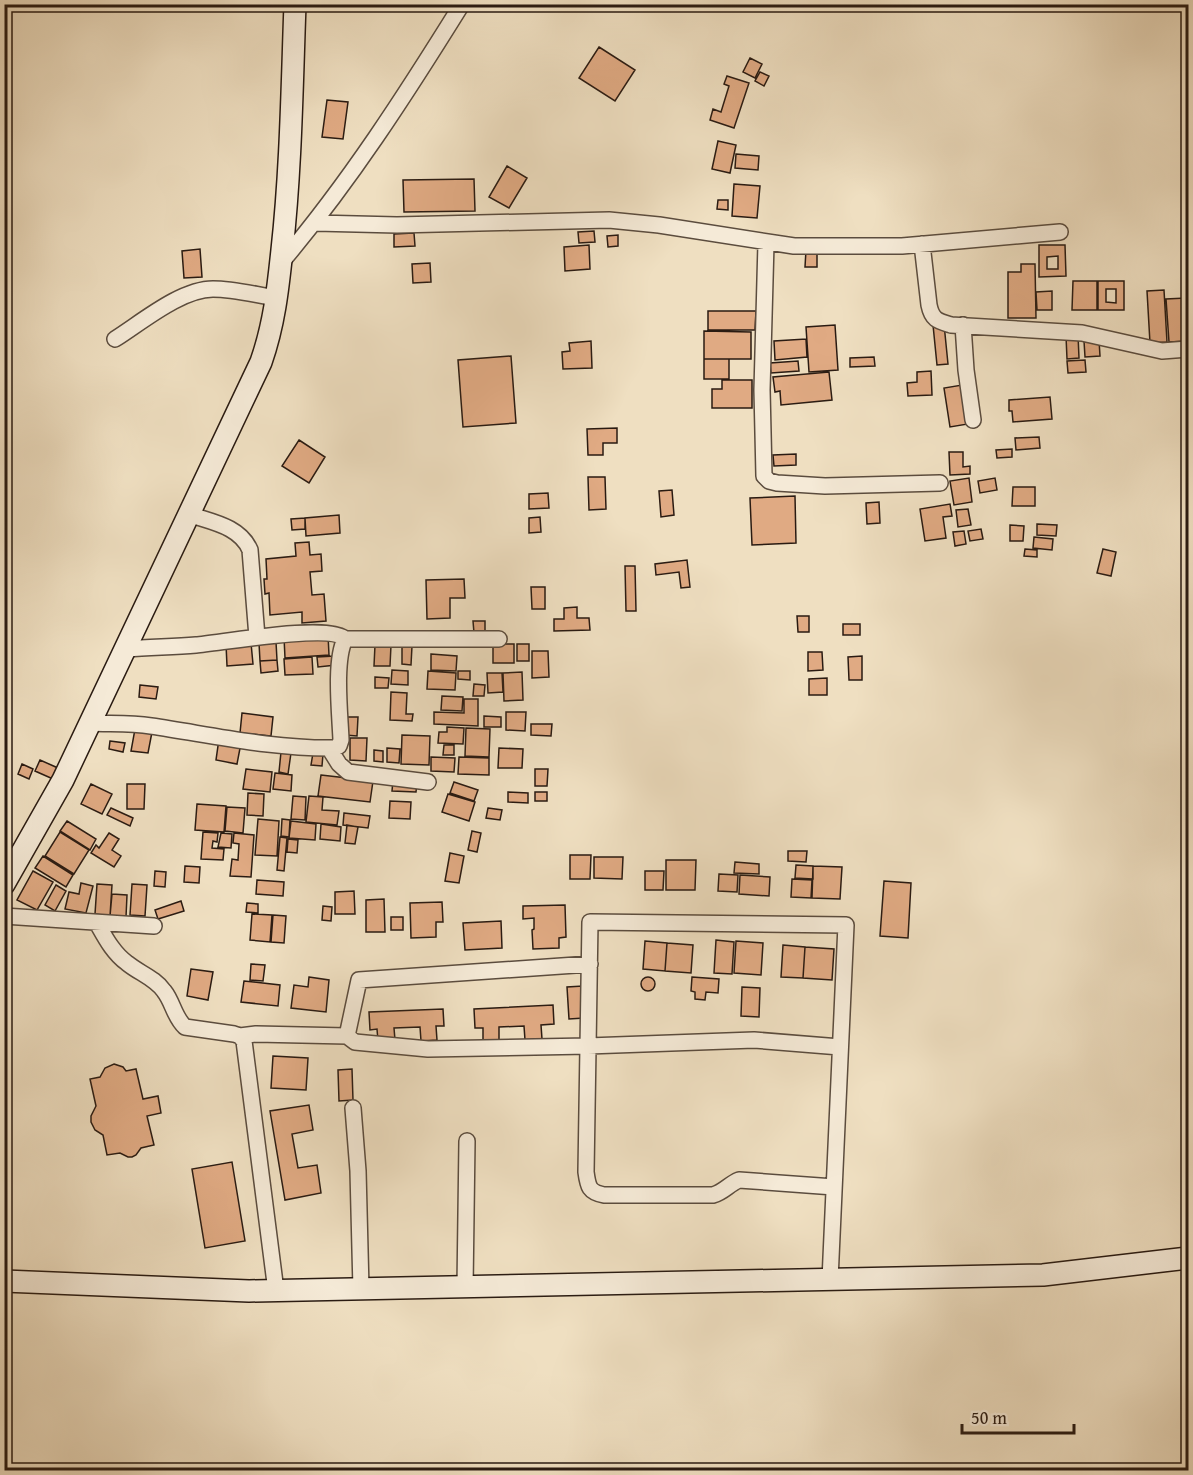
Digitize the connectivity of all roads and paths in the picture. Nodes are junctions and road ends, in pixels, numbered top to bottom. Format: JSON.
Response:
{"nodes":[{"id":1,"x":295,"y":4,"type":"edge"},
{"id":2,"x":462,"y":4,"type":"edge"},
{"id":3,"x":316,"y":223,"type":"junction"},
{"id":4,"x":1060,"y":232,"type":"dead end"},
{"id":5,"x":766,"y":243,"type":"junction"},
{"id":6,"x":922,"y":244,"type":"junction"},
{"id":7,"x":280,"y":264,"type":"junction"},
{"id":8,"x":277,"y":298,"type":"junction"},
{"id":9,"x":963,"y":325,"type":"junction"},
{"id":10,"x":115,"y":339,"type":"dead end"},
{"id":11,"x":1188,"y":349,"type":"edge"},
{"id":12,"x":973,"y":420,"type":"dead end"},
{"id":13,"x":940,"y":483,"type":"dead end"},
{"id":14,"x":188,"y":514,"type":"junction"},
{"id":15,"x":257,"y":637,"type":"junction"},
{"id":16,"x":345,"y":639,"type":"junction"},
{"id":17,"x":499,"y":639,"type":"dead end"},
{"id":18,"x":127,"y":649,"type":"junction"},
{"id":19,"x":90,"y":723,"type":"junction"},
{"id":20,"x":330,"y":748,"type":"junction"},
{"id":21,"x":428,"y":782,"type":"dead end"},
{"id":22,"x":4,"y":884,"type":"edge"},
{"id":23,"x":4,"y":916,"type":"edge"},
{"id":24,"x":97,"y":922,"type":"junction"},
{"id":25,"x":154,"y":926,"type":"dead end"},
{"id":26,"x":590,"y":964,"type":"junction"},
{"id":27,"x":240,"y":1036,"type":"junction"},
{"id":28,"x":346,"y":1036,"type":"junction"},
{"id":29,"x":588,"y":1046,"type":"junction"},
{"id":30,"x":840,"y":1047,"type":"junction"},
{"id":31,"x":353,"y":1108,"type":"dead end"},
{"id":32,"x":467,"y":1141,"type":"dead end"},
{"id":33,"x":834,"y":1187,"type":"junction"},
{"id":34,"x":1188,"y":1258,"type":"edge"},
{"id":35,"x":830,"y":1280,"type":"junction"},
{"id":36,"x":4,"y":1281,"type":"edge"},
{"id":37,"x":465,"y":1287,"type":"junction"},
{"id":38,"x":361,"y":1289,"type":"junction"},
{"id":39,"x":276,"y":1291,"type":"junction"}],
"edges":[{"from":1,"to":7,"type":"street"},
{"from":2,"to":3,"type":"street"},
{"from":3,"to":5,"type":"street"},
{"from":3,"to":7,"type":"street"},
{"from":4,"to":6,"type":"street"},
{"from":5,"to":6,"type":"street"},
{"from":5,"to":13,"type":"street"},
{"from":6,"to":9,"type":"street"},
{"from":7,"to":8,"type":"street"},
{"from":8,"to":10,"type":"street"},
{"from":8,"to":14,"type":"street"},
{"from":9,"to":11,"type":"street"},
{"from":9,"to":12,"type":"street"},
{"from":14,"to":15,"type":"street"},
{"from":14,"to":18,"type":"street"},
{"from":15,"to":16,"type":"street"},
{"from":15,"to":18,"type":"street"},
{"from":16,"to":17,"type":"street"},
{"from":16,"to":20,"type":"street"},
{"from":18,"to":19,"type":"street"},
{"from":19,"to":20,"type":"street"},
{"from":19,"to":22,"type":"street"},
{"from":20,"to":21,"type":"street"},
{"from":23,"to":24,"type":"street"},
{"from":24,"to":25,"type":"street"},
{"from":24,"to":27,"type":"street"},
{"from":26,"to":28,"type":"street"},
{"from":26,"to":29,"type":"street"},
{"from":26,"to":30,"type":"street"},
{"from":27,"to":28,"type":"street"},
{"from":27,"to":39,"type":"street"},
{"from":28,"to":29,"type":"street"},
{"from":29,"to":30,"type":"street"},
{"from":29,"to":33,"type":"street"},
{"from":30,"to":33,"type":"street"},
{"from":31,"to":38,"type":"street"},
{"from":32,"to":37,"type":"street"},
{"from":33,"to":35,"type":"street"},
{"from":34,"to":35,"type":"street"},
{"from":35,"to":37,"type":"street"},
{"from":36,"to":39,"type":"street"},
{"from":37,"to":38,"type":"street"},
{"from":38,"to":39,"type":"street"}]}
